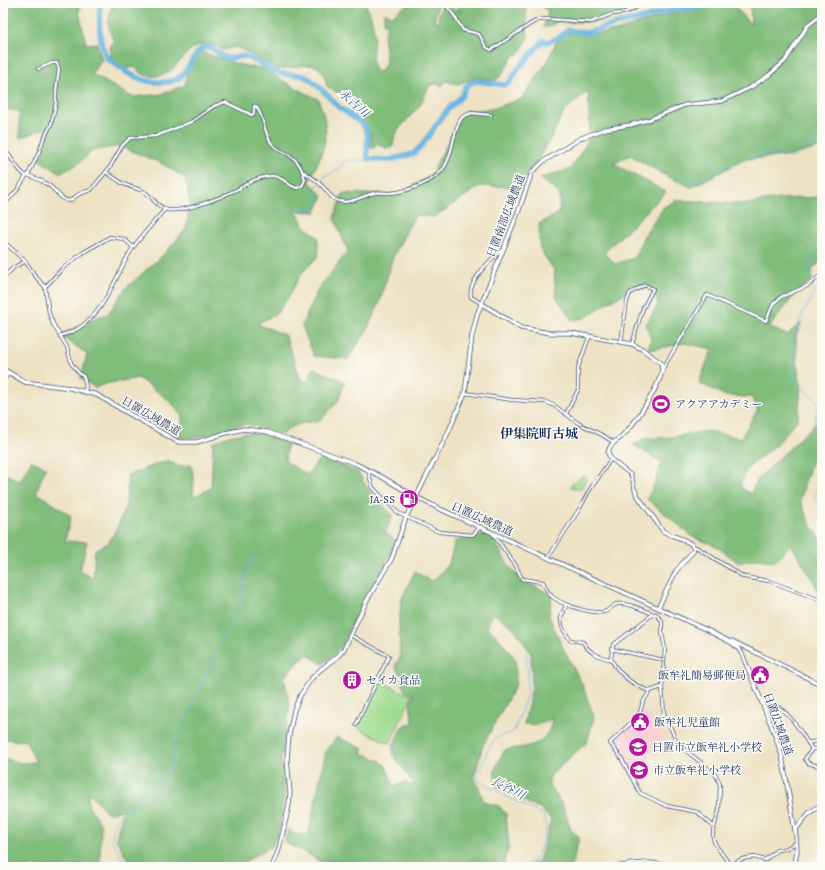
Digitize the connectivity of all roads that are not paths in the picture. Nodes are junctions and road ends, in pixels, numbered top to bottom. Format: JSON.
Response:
{"nodes":[{"id":1,"x":444,"y":3,"type":"edge"},
{"id":2,"x":642,"y":3,"type":"edge"},
{"id":3,"x":822,"y":14,"type":"edge"},
{"id":4,"x":38,"y":69,"type":"dead end"},
{"id":5,"x":491,"y":115,"type":"dead end"},
{"id":6,"x":3,"y":148,"type":"edge"},
{"id":7,"x":106,"y":172,"type":"junction"},
{"id":8,"x":303,"y":172,"type":"junction"},
{"id":9,"x":27,"y":175,"type":"junction"},
{"id":10,"x":3,"y":206,"type":"edge"},
{"id":11,"x":165,"y":209,"type":"junction"},
{"id":12,"x":3,"y":241,"type":"edge"},
{"id":13,"x":134,"y":247,"type":"junction"},
{"id":14,"x":503,"y":250,"type":"junction"},
{"id":15,"x":25,"y":261,"type":"junction"},
{"id":16,"x":822,"y":274,"type":"edge"},
{"id":17,"x":3,"y":278,"type":"edge"},
{"id":18,"x":45,"y":287,"type":"junction"},
{"id":19,"x":482,"y":304,"type":"junction"},
{"id":20,"x":60,"y":336,"type":"junction"},
{"id":21,"x":589,"y":337,"type":"junction"},
{"id":22,"x":621,"y":342,"type":"junction"},
{"id":23,"x":632,"y":344,"type":"junction"},
{"id":24,"x":3,"y":370,"type":"edge"},
{"id":25,"x":662,"y":371,"type":"junction"},
{"id":26,"x":8,"y":374,"type":"junction"},
{"id":27,"x":3,"y":380,"type":"edge"},
{"id":28,"x":84,"y":391,"type":"junction"},
{"id":29,"x":465,"y":393,"type":"junction"},
{"id":30,"x":566,"y":414,"type":"junction"},
{"id":31,"x":612,"y":442,"type":"junction"},
{"id":32,"x":611,"y":459,"type":"junction"},
{"id":33,"x":368,"y":470,"type":"junction"},
{"id":34,"x":635,"y":490,"type":"joint"},
{"id":35,"x":416,"y":497,"type":"junction"},
{"id":36,"x":406,"y":517,"type":"junction"},
{"id":37,"x":479,"y":528,"type":"junction"},
{"id":38,"x":493,"y":534,"type":"junction"},
{"id":39,"x":694,"y":547,"type":"junction"},
{"id":40,"x":548,"y":558,"type":"junction"},
{"id":41,"x":822,"y":602,"type":"edge"},
{"id":42,"x":566,"y":605,"type":"junction"},
{"id":43,"x":658,"y":608,"type":"junction"},
{"id":44,"x":655,"y":614,"type":"junction"},
{"id":45,"x":350,"y":635,"type":"junction"},
{"id":46,"x":725,"y":639,"type":"junction"},
{"id":47,"x":742,"y":646,"type":"junction"},
{"id":48,"x":738,"y":648,"type":"junction"},
{"id":49,"x":611,"y":649,"type":"junction"},
{"id":50,"x":610,"y":659,"type":"junction"},
{"id":51,"x":664,"y":660,"type":"junction"},
{"id":52,"x":822,"y":685,"type":"edge"},
{"id":53,"x":662,"y":688,"type":"junction"},
{"id":54,"x":650,"y":690,"type":"junction"},
{"id":55,"x":761,"y":700,"type":"junction"},
{"id":56,"x":356,"y":725,"type":"dead end"},
{"id":57,"x":822,"y":740,"type":"edge"},
{"id":58,"x":808,"y":743,"type":"junction"},
{"id":59,"x":812,"y":749,"type":"junction"},
{"id":60,"x":822,"y":749,"type":"edge"},
{"id":61,"x":822,"y":768,"type":"edge"},
{"id":62,"x":822,"y":804,"type":"edge"},
{"id":63,"x":714,"y":827,"type":"junction"},
{"id":64,"x":795,"y":830,"type":"junction"},
{"id":65,"x":796,"y":843,"type":"junction"},
{"id":66,"x":729,"y":866,"type":"edge"},
{"id":67,"x":272,"y":867,"type":"edge"},
{"id":68,"x":610,"y":867,"type":"edge"},
{"id":69,"x":666,"y":867,"type":"edge"},
{"id":70,"x":794,"y":867,"type":"edge"}],
"edges":[{"from":1,"to":2,"type":"street"},
{"from":3,"to":14,"type":"street","name":"日置南部広域農道"},
{"from":4,"to":9,"type":"street"},
{"from":5,"to":8,"type":"street"},
{"from":6,"to":9,"type":"street"},
{"from":7,"to":8,"type":"street"},
{"from":7,"to":9,"type":"street"},
{"from":7,"to":11,"type":"street"},
{"from":8,"to":11,"type":"street"},
{"from":9,"to":10,"type":"street"},
{"from":11,"to":13,"type":"street"},
{"from":12,"to":15,"type":"street"},
{"from":13,"to":18,"type":"street"},
{"from":13,"to":20,"type":"street"},
{"from":14,"to":19,"type":"street","name":"日置南部広域農道"},
{"from":14,"to":19,"type":"street"},
{"from":15,"to":17,"type":"street"},
{"from":15,"to":18,"type":"street"},
{"from":16,"to":25,"type":"street"},
{"from":18,"to":20,"type":"street"},
{"from":19,"to":21,"type":"street"},
{"from":19,"to":29,"type":"street","name":"日置南部広域農道"},
{"from":20,"to":28,"type":"street"},
{"from":21,"to":22,"type":"street"},
{"from":21,"to":30,"type":"street"},
{"from":22,"to":23,"type":"street"},
{"from":22,"to":23,"type":"street"},
{"from":23,"to":25,"type":"street"},
{"from":24,"to":26,"type":"street","name":"日置広域農道"},
{"from":25,"to":31,"type":"street"},
{"from":26,"to":27,"type":"street"},
{"from":26,"to":28,"type":"street","name":"日置広域農道"},
{"from":28,"to":33,"type":"street","name":"日置広域農道"},
{"from":29,"to":30,"type":"street"},
{"from":29,"to":35,"type":"street","name":"日置南部広域農道"},
{"from":30,"to":31,"type":"street"},
{"from":31,"to":32,"type":"street"},
{"from":32,"to":34,"type":"street"},
{"from":32,"to":40,"type":"street"},
{"from":33,"to":35,"type":"street","name":"日置広域農道"},
{"from":33,"to":36,"type":"street"},
{"from":34,"to":39,"type":"street"},
{"from":35,"to":36,"type":"street","name":"日置南部広域農道"},
{"from":35,"to":37,"type":"street","name":"日置広域農道"},
{"from":36,"to":37,"type":"street"},
{"from":36,"to":45,"type":"street","name":"日置南部広域農道"},
{"from":37,"to":38,"type":"street","name":"日置広域農道"},
{"from":38,"to":40,"type":"street","name":"日置広域農道"},
{"from":38,"to":42,"type":"street"},
{"from":39,"to":41,"type":"street"},
{"from":39,"to":43,"type":"street"},
{"from":40,"to":43,"type":"street","name":"日置広域農道"},
{"from":42,"to":44,"type":"street"},
{"from":42,"to":50,"type":"street"},
{"from":43,"to":44,"type":"street"},
{"from":43,"to":46,"type":"street","name":"日置広域農道"},
{"from":44,"to":49,"type":"street"},
{"from":44,"to":51,"type":"street"},
{"from":45,"to":56,"type":"street"},
{"from":45,"to":67,"type":"street","name":"日置南部広域農道"},
{"from":46,"to":47,"type":"street"},
{"from":46,"to":48,"type":"street","name":"日置広域農道"},
{"from":47,"to":48,"type":"street"},
{"from":47,"to":52,"type":"street"},
{"from":48,"to":55,"type":"street","name":"日置広域農道"},
{"from":49,"to":50,"type":"street"},
{"from":49,"to":51,"type":"street"},
{"from":50,"to":54,"type":"street"},
{"from":51,"to":53,"type":"street"},
{"from":53,"to":54,"type":"street"},
{"from":53,"to":63,"type":"street"},
{"from":54,"to":63,"type":"street"},
{"from":55,"to":58,"type":"street"},
{"from":55,"to":64,"type":"street","name":"日置広域農道"},
{"from":57,"to":58,"type":"street"},
{"from":58,"to":59,"type":"street"},
{"from":59,"to":60,"type":"street"},
{"from":59,"to":61,"type":"street"},
{"from":62,"to":64,"type":"street"},
{"from":63,"to":66,"type":"street"},
{"from":64,"to":65,"type":"street","name":"日置広域農道"},
{"from":65,"to":66,"type":"street"},
{"from":65,"to":70,"type":"street","name":"日置広域農道"},
{"from":68,"to":69,"type":"street"}]}
